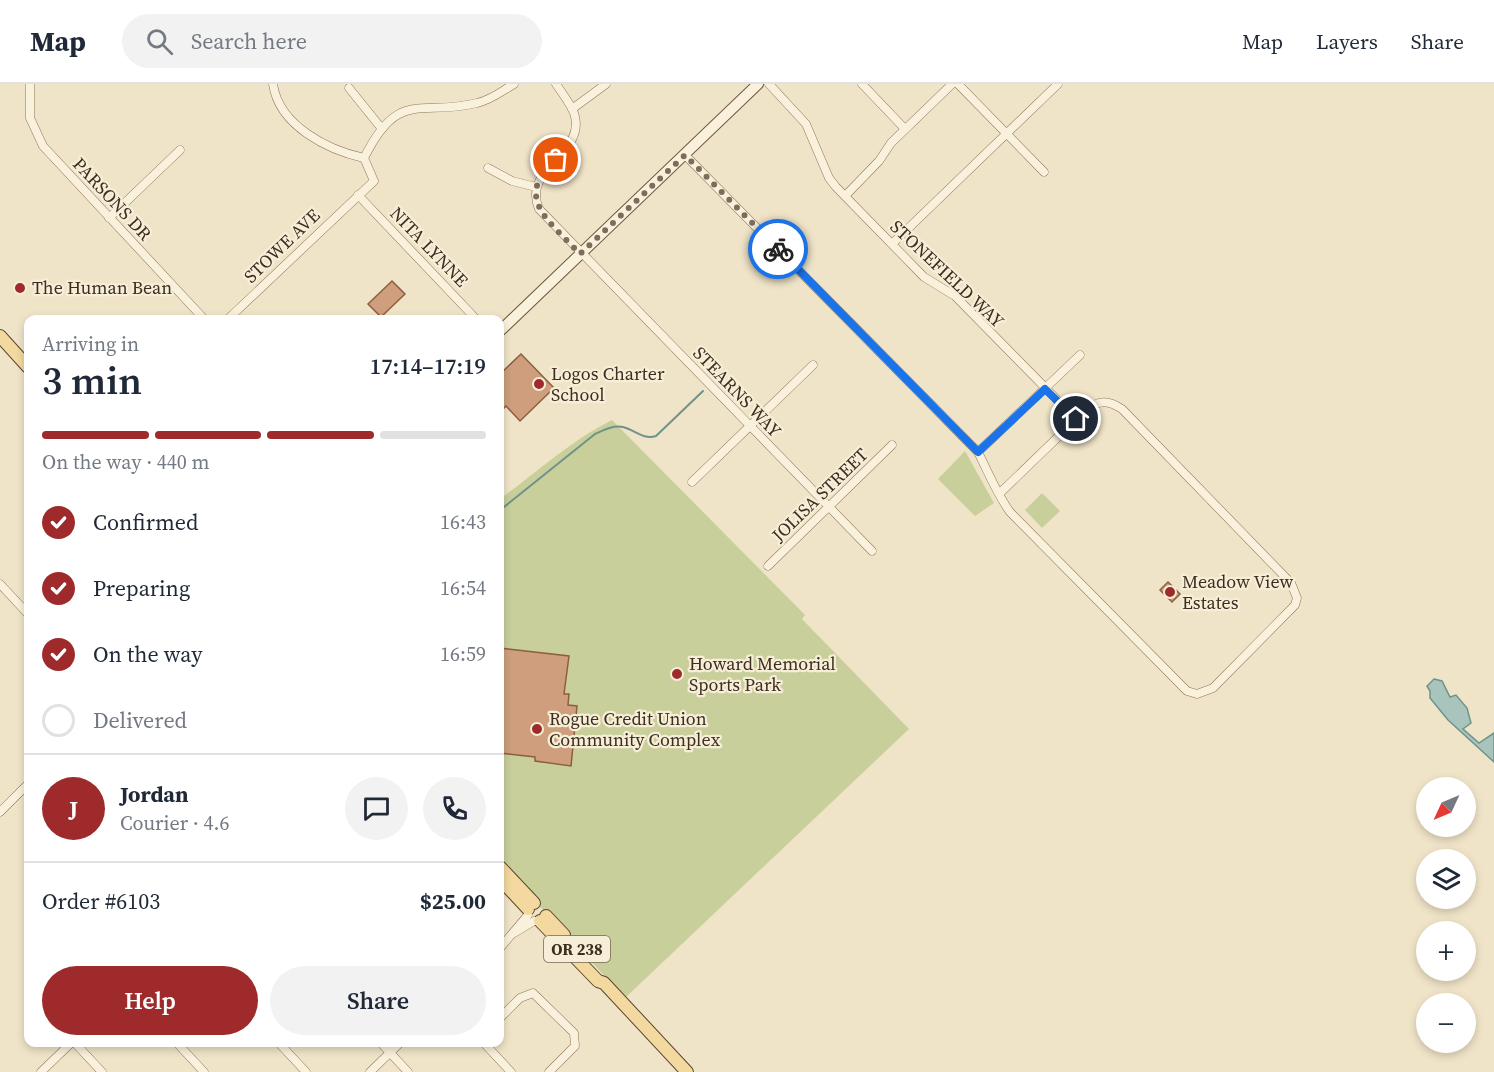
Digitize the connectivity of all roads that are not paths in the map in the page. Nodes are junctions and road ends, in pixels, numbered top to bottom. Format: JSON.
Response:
{"nodes":[{"id":1,"x":30,"y":84,"type":"edge"},
{"id":2,"x":273,"y":84,"type":"edge"},
{"id":3,"x":514,"y":84,"type":"edge"},
{"id":4,"x":556,"y":84,"type":"edge"},
{"id":5,"x":606,"y":84,"type":"edge"},
{"id":6,"x":758,"y":84,"type":"edge"},
{"id":7,"x":769,"y":84,"type":"edge"},
{"id":8,"x":862,"y":84,"type":"edge"},
{"id":9,"x":952,"y":84,"type":"edge"},
{"id":10,"x":958,"y":84,"type":"edge"},
{"id":11,"x":1058,"y":84,"type":"edge"},
{"id":12,"x":349,"y":88,"type":"dead end"},
{"id":13,"x":572,"y":109,"type":"junction"},
{"id":14,"x":382,"y":129,"type":"junction"},
{"id":15,"x":905,"y":129,"type":"junction"},
{"id":16,"x":1006,"y":134,"type":"junction"},
{"id":17,"x":180,"y":150,"type":"dead end"},
{"id":18,"x":685,"y":155,"type":"junction"},
{"id":19,"x":364,"y":158,"type":"junction"},
{"id":20,"x":488,"y":168,"type":"dead end"},
{"id":21,"x":1044,"y":172,"type":"dead end"},
{"id":22,"x":536,"y":187,"type":"junction"},
{"id":23,"x":358,"y":195,"type":"junction"},
{"id":24,"x":845,"y":196,"type":"junction"},
{"id":25,"x":109,"y":218,"type":"junction"},
{"id":26,"x":892,"y":244,"type":"junction"},
{"id":27,"x":580,"y":254,"type":"junction"},
{"id":28,"x":200,"y":315,"type":"edge"},
{"id":29,"x":232,"y":315,"type":"edge"},
{"id":30,"x":472,"y":315,"type":"edge"},
{"id":31,"x":504,"y":327,"type":"edge"},
{"id":32,"x":0,"y":336,"type":"edge"},
{"id":33,"x":1080,"y":355,"type":"dead end"},
{"id":34,"x":24,"y":363,"type":"edge"},
{"id":35,"x":813,"y":365,"type":"dead end"},
{"id":36,"x":1045,"y":389,"type":"junction"},
{"id":37,"x":1076,"y":419,"type":"junction"},
{"id":38,"x":750,"y":427,"type":"junction"},
{"id":39,"x":892,"y":445,"type":"dead end"},
{"id":40,"x":978,"y":452,"type":"junction"},
{"id":41,"x":692,"y":482,"type":"dead end"},
{"id":42,"x":999,"y":494,"type":"junction"},
{"id":43,"x":829,"y":507,"type":"junction"},
{"id":44,"x":872,"y":551,"type":"dead end"},
{"id":45,"x":768,"y":566,"type":"dead end"},
{"id":46,"x":0,"y":584,"type":"edge"},
{"id":47,"x":24,"y":610,"type":"edge"},
{"id":48,"x":24,"y":788,"type":"edge"},
{"id":49,"x":0,"y":812,"type":"edge"},
{"id":50,"x":504,"y":872,"type":"edge"},
{"id":51,"x":504,"y":883,"type":"edge"},
{"id":52,"x":535,"y":914,"type":"junction"},
{"id":53,"x":504,"y":944,"type":"edge"},
{"id":54,"x":504,"y":1014,"type":"edge"},
{"id":55,"x":68,"y":1047,"type":"edge"},
{"id":56,"x":78,"y":1047,"type":"edge"},
{"id":57,"x":181,"y":1047,"type":"edge"},
{"id":58,"x":283,"y":1047,"type":"edge"},
{"id":59,"x":385,"y":1047,"type":"edge"},
{"id":60,"x":396,"y":1047,"type":"edge"},
{"id":61,"x":488,"y":1047,"type":"edge"},
{"id":62,"x":390,"y":1053,"type":"junction"},
{"id":63,"x":41,"y":1072,"type":"edge"},
{"id":64,"x":102,"y":1072,"type":"edge"},
{"id":65,"x":204,"y":1072,"type":"edge"},
{"id":66,"x":306,"y":1072,"type":"edge"},
{"id":67,"x":370,"y":1072,"type":"edge"},
{"id":68,"x":408,"y":1072,"type":"edge"},
{"id":69,"x":511,"y":1072,"type":"edge"},
{"id":70,"x":549,"y":1072,"type":"edge"},
{"id":71,"x":687,"y":1072,"type":"edge"}],
"edges":[{"from":1,"to":25,"type":"street","name":"PARSONS DR"},
{"from":2,"to":19,"type":"street"},
{"from":3,"to":14,"type":"street"},
{"from":4,"to":13,"type":"street"},
{"from":5,"to":13,"type":"street"},
{"from":6,"to":18,"type":"main road"},
{"from":7,"to":24,"type":"street","name":"STONEFIELD WAY"},
{"from":8,"to":15,"type":"street"},
{"from":9,"to":15,"type":"street"},
{"from":10,"to":16,"type":"street"},
{"from":11,"to":16,"type":"street"},
{"from":12,"to":14,"type":"street"},
{"from":13,"to":22,"type":"street"},
{"from":14,"to":19,"type":"street"},
{"from":15,"to":24,"type":"street"},
{"from":16,"to":21,"type":"street"},
{"from":16,"to":26,"type":"street"},
{"from":17,"to":25,"type":"street"},
{"from":18,"to":27,"type":"main road"},
{"from":18,"to":40,"type":"street"},
{"from":19,"to":23,"type":"street","name":"STOWE AVE"},
{"from":20,"to":22,"type":"street"},
{"from":22,"to":27,"type":"street","name":"STEARNS WAY"},
{"from":23,"to":29,"type":"street","name":"STOWE AVE"},
{"from":23,"to":30,"type":"street","name":"NITA LYNNE"},
{"from":24,"to":26,"type":"street","name":"STONEFIELD WAY"},
{"from":25,"to":28,"type":"street","name":"PARSONS DR"},
{"from":26,"to":36,"type":"street","name":"STONEFIELD WAY"},
{"from":27,"to":31,"type":"main road"},
{"from":27,"to":38,"type":"street","name":"STEARNS WAY"},
{"from":32,"to":34,"type":"main road"},
{"from":33,"to":36,"type":"street"},
{"from":35,"to":38,"type":"street"},
{"from":36,"to":37,"type":"street","name":"STONEFIELD WAY"},
{"from":36,"to":40,"type":"street"},
{"from":37,"to":42,"type":"street"},
{"from":37,"to":42,"type":"street"},
{"from":38,"to":41,"type":"street"},
{"from":38,"to":43,"type":"street","name":"STEARNS WAY"},
{"from":39,"to":43,"type":"street","name":"JOLISA STREET"},
{"from":40,"to":42,"type":"street"},
{"from":43,"to":44,"type":"street","name":"STEARNS WAY"},
{"from":43,"to":45,"type":"street","name":"JOLISA STREET"},
{"from":46,"to":47,"type":"street"},
{"from":48,"to":49,"type":"street"},
{"from":50,"to":52,"type":"main road","number":"OR 238"},
{"from":51,"to":52,"type":"main road","number":"OR 238"},
{"from":52,"to":53,"type":"street"},
{"from":52,"to":71,"type":"main road","number":"OR 238"},
{"from":54,"to":70,"type":"street"},
{"from":55,"to":63,"type":"street"},
{"from":56,"to":64,"type":"street"},
{"from":57,"to":65,"type":"street"},
{"from":58,"to":66,"type":"street"},
{"from":59,"to":62,"type":"street"},
{"from":60,"to":62,"type":"street"},
{"from":61,"to":69,"type":"street"},
{"from":62,"to":67,"type":"street"},
{"from":62,"to":68,"type":"street"}]}
